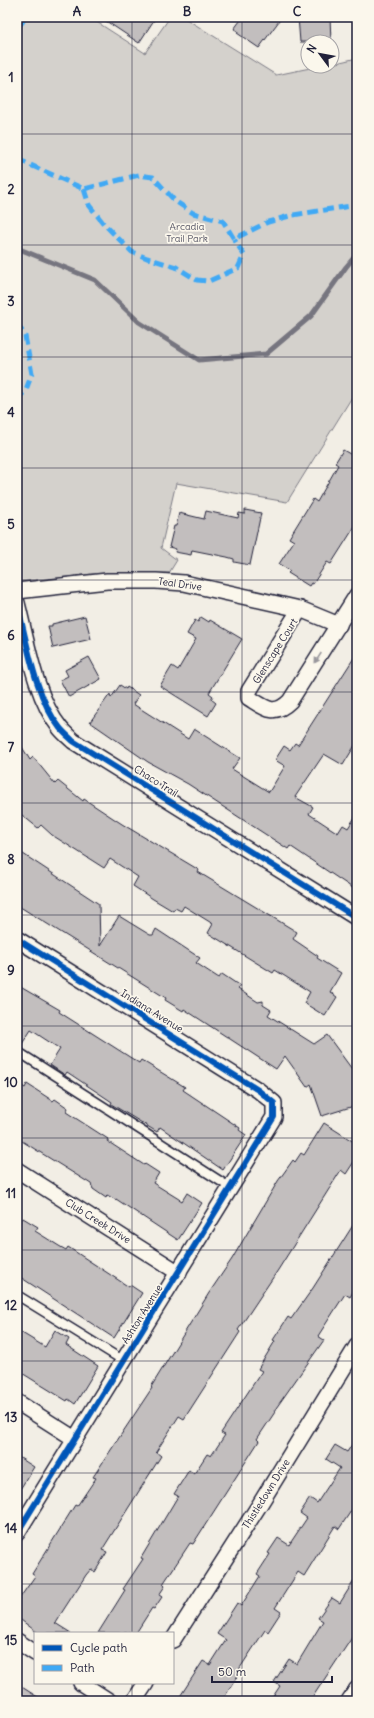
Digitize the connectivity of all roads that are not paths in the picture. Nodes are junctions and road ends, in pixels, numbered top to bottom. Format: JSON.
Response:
{"nodes":[{"id":1,"x":17,"y":591,"type":"edge"},
{"id":2,"x":357,"y":595,"type":"edge"},
{"id":3,"x":17,"y":603,"type":"edge"},
{"id":4,"x":300,"y":609,"type":"junction"},
{"id":5,"x":339,"y":625,"type":"junction"},
{"id":6,"x":357,"y":918,"type":"edge"},
{"id":7,"x":17,"y":939,"type":"edge"},
{"id":8,"x":17,"y":1051,"type":"edge"},
{"id":9,"x":274,"y":1103,"type":"joint"},
{"id":10,"x":17,"y":1170,"type":"edge"},
{"id":11,"x":231,"y":1188,"type":"junction"},
{"id":12,"x":180,"y":1273,"type":"junction"},
{"id":13,"x":17,"y":1295,"type":"edge"},
{"id":14,"x":357,"y":1346,"type":"edge"},
{"id":15,"x":124,"y":1361,"type":"junction"},
{"id":16,"x":17,"y":1402,"type":"edge"},
{"id":17,"x":75,"y":1439,"type":"junction"},
{"id":18,"x":17,"y":1531,"type":"edge"},
{"id":19,"x":174,"y":1638,"type":"edge"},
{"id":20,"x":17,"y":1641,"type":"edge"},
{"id":21,"x":34,"y":1652,"type":"edge"},
{"id":22,"x":83,"y":1684,"type":"edge"},
{"id":23,"x":145,"y":1684,"type":"edge"},
{"id":24,"x":357,"y":1689,"type":"edge"},
{"id":25,"x":109,"y":1701,"type":"edge"},
{"id":26,"x":134,"y":1701,"type":"edge"},
{"id":27,"x":349,"y":1701,"type":"edge"}],
"edges":[{"from":1,"to":4,"type":"street","name":"Teal Drive"},
{"from":2,"to":5,"type":"street"},
{"from":3,"to":6,"type":"street","name":"Chaco Trail"},
{"from":4,"to":5,"type":"street","name":"Teal Drive"},
{"from":5,"to":4,"type":"street","name":"Glenscape Court","one_way":true},
{"from":7,"to":9,"type":"street","name":"Indiana Avenue"},
{"from":8,"to":11,"type":"lane"},
{"from":9,"to":11,"type":"street","name":"Ashton Avenue"},
{"from":10,"to":12,"type":"street","name":"Club Creek Drive"},
{"from":11,"to":12,"type":"street","name":"Ashton Avenue"},
{"from":12,"to":15,"type":"street","name":"Ashton Avenue"},
{"from":13,"to":15,"type":"lane"},
{"from":14,"to":19,"type":"street","name":"Thistledown Drive"},
{"from":15,"to":17,"type":"street","name":"Ashton Avenue"},
{"from":16,"to":17,"type":"street"},
{"from":17,"to":18,"type":"street","name":"Ashton Avenue"},
{"from":20,"to":21,"type":"street"},
{"from":22,"to":25,"type":"street"},
{"from":23,"to":26,"type":"street"},
{"from":24,"to":27,"type":"street"}]}
